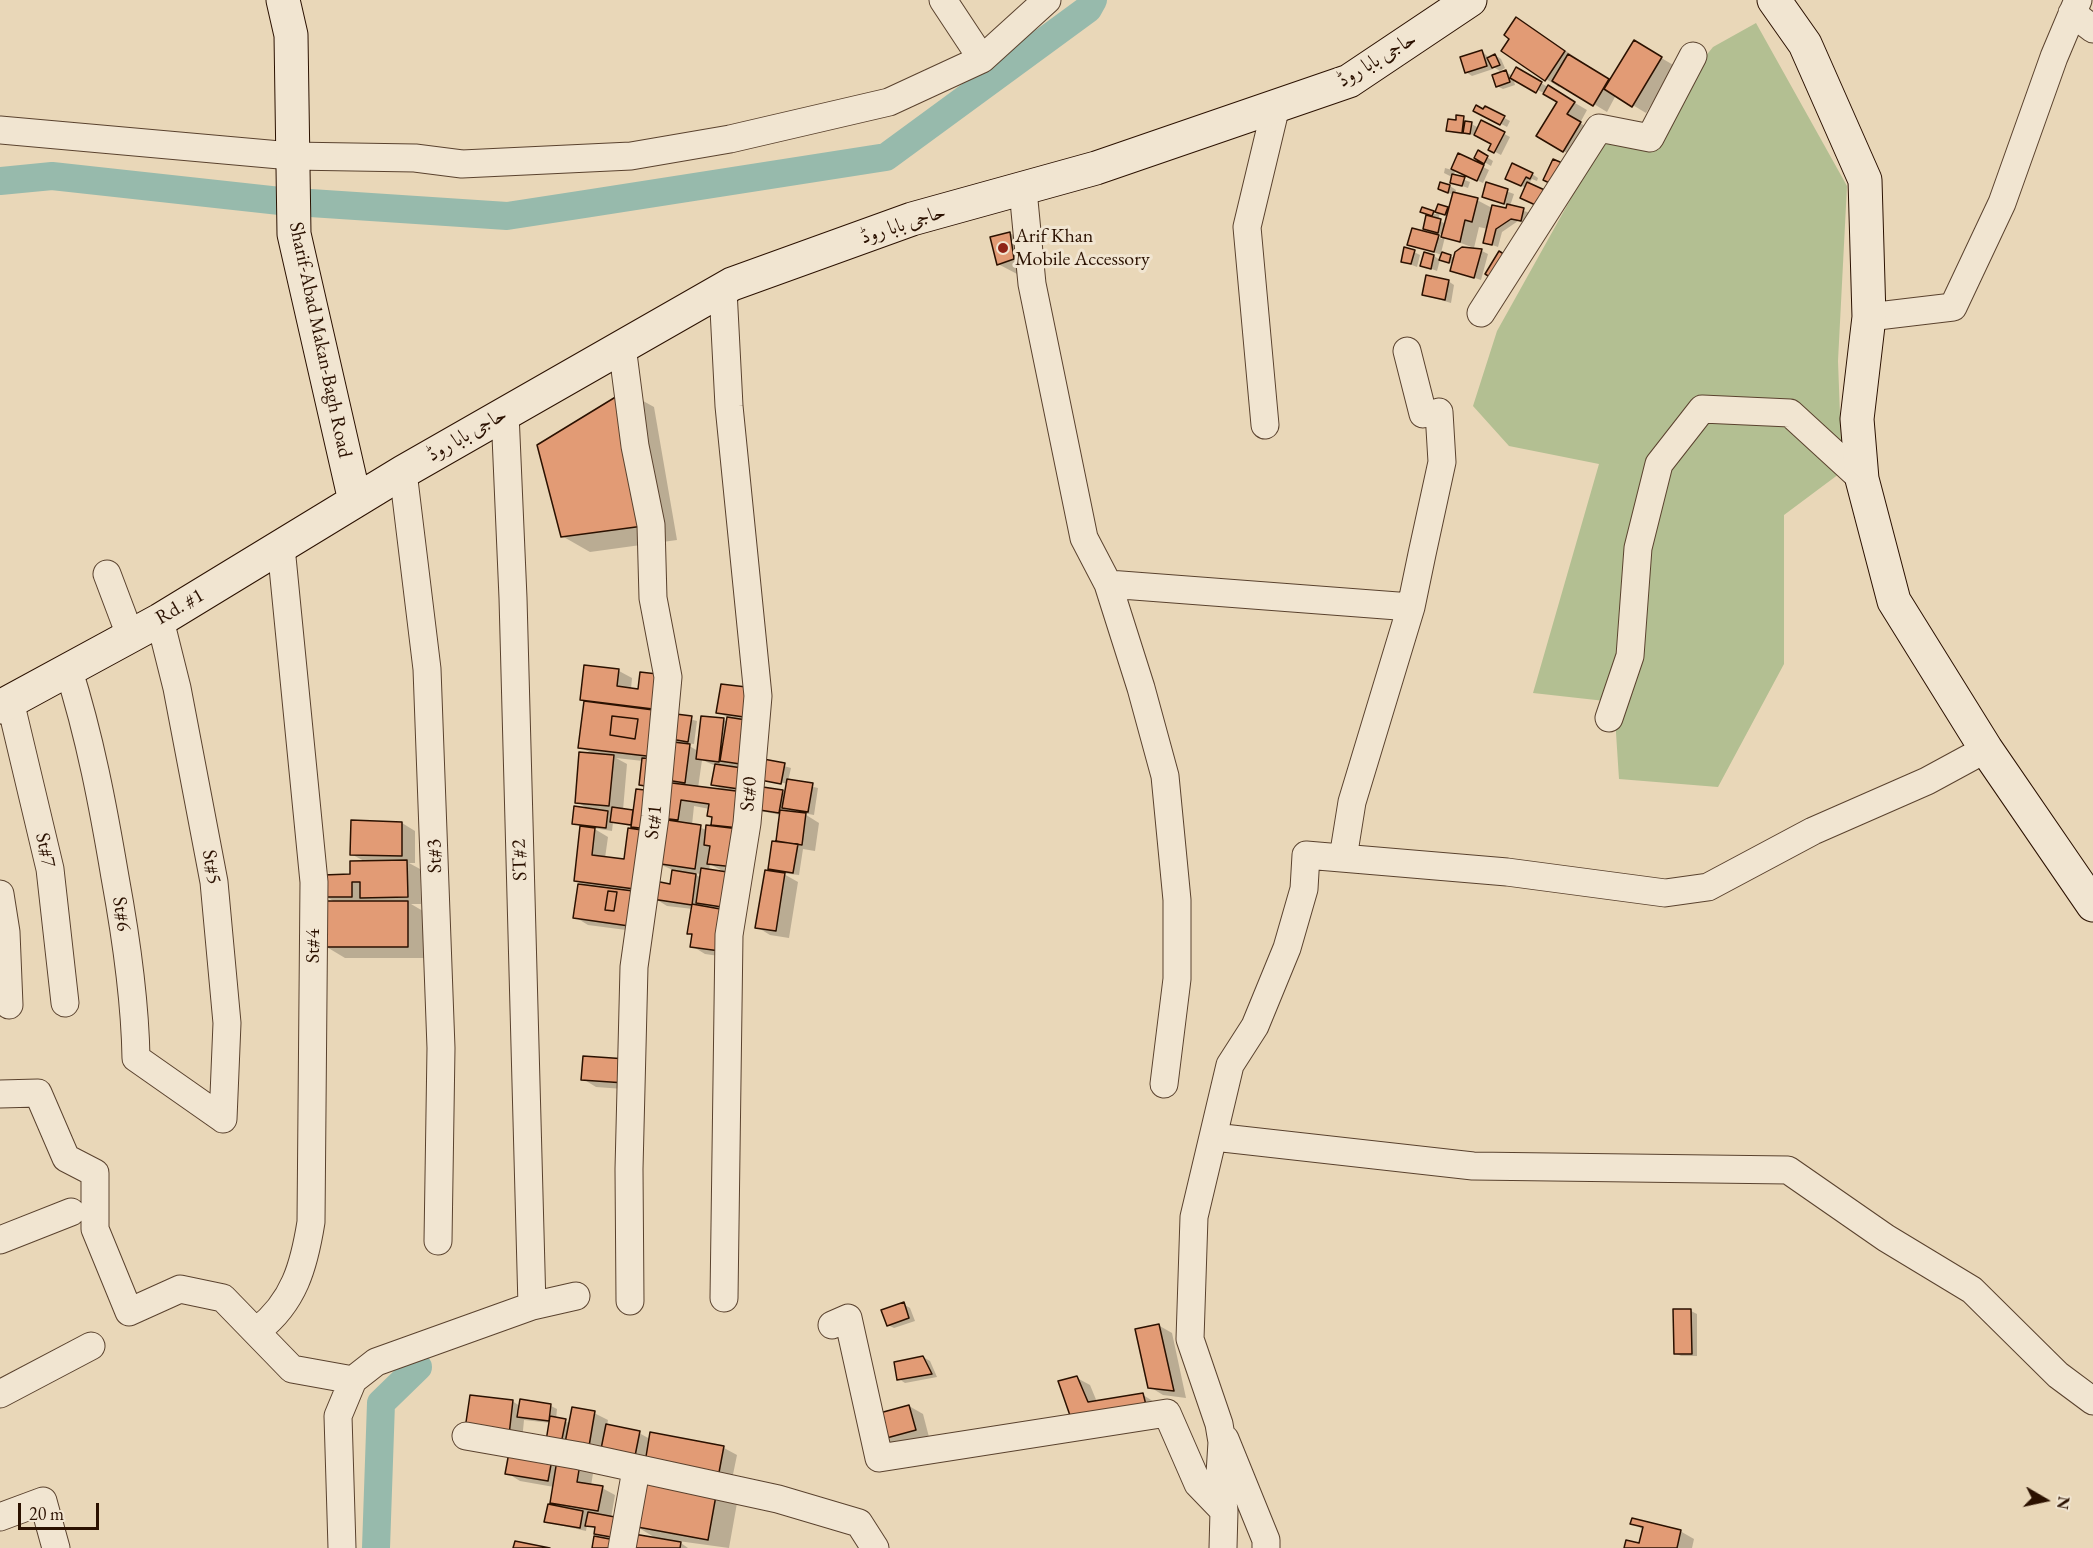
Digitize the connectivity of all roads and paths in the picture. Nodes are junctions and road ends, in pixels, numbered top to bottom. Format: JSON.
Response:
{"nodes":[{"id":1,"x":283,"y":0,"type":"edge"},
{"id":2,"x":943,"y":0,"type":"edge"},
{"id":3,"x":1470,"y":0,"type":"edge"},
{"id":4,"x":1774,"y":0,"type":"edge"},
{"id":5,"x":1034,"y":5,"type":"edge"},
{"id":6,"x":2081,"y":14,"type":"edge"},
{"id":7,"x":1693,"y":56,"type":"dead end"},
{"id":8,"x":982,"y":59,"type":"junction"},
{"id":9,"x":1276,"y":106,"type":"junction"},
{"id":10,"x":0,"y":130,"type":"edge"},
{"id":11,"x":292,"y":160,"type":"junction"},
{"id":12,"x":1023,"y":190,"type":"junction"},
{"id":13,"x":723,"y":290,"type":"junction"},
{"id":14,"x":1480,"y":313,"type":"dead end"},
{"id":15,"x":1869,"y":317,"type":"junction"},
{"id":16,"x":622,"y":346,"type":"junction"},
{"id":17,"x":1407,"y":351,"type":"dead end"},
{"id":18,"x":505,"y":413,"type":"junction"},
{"id":19,"x":1265,"y":425,"type":"dead end"},
{"id":20,"x":403,"y":472,"type":"junction"},
{"id":21,"x":1862,"y":479,"type":"junction"},
{"id":22,"x":356,"y":501,"type":"junction"},
{"id":23,"x":281,"y":547,"type":"junction"},
{"id":24,"x":107,"y":574,"type":"dead end"},
{"id":25,"x":1108,"y":584,"type":"junction"},
{"id":26,"x":1411,"y":607,"type":"junction"},
{"id":27,"x":160,"y":620,"type":"junction"},
{"id":28,"x":130,"y":635,"type":"junction"},
{"id":29,"x":68,"y":668,"type":"junction"},
{"id":30,"x":5,"y":704,"type":"edge"},
{"id":31,"x":1608,"y":718,"type":"dead end"},
{"id":32,"x":1986,"y":750,"type":"junction"},
{"id":33,"x":1343,"y":858,"type":"junction"},
{"id":34,"x":0,"y":894,"type":"edge"},
{"id":35,"x":2093,"y":905,"type":"edge"},
{"id":36,"x":65,"y":1003,"type":"dead end"},
{"id":37,"x":9,"y":1005,"type":"dead end"},
{"id":38,"x":1164,"y":1084,"type":"dead end"},
{"id":39,"x":0,"y":1094,"type":"edge"},
{"id":40,"x":223,"y":1119,"type":"joint"},
{"id":41,"x":1214,"y":1137,"type":"junction"},
{"id":42,"x":71,"y":1212,"type":"dead end"},
{"id":43,"x":0,"y":1240,"type":"edge"},
{"id":44,"x":438,"y":1241,"type":"dead end"},
{"id":45,"x":576,"y":1296,"type":"dead end"},
{"id":46,"x":724,"y":1298,"type":"dead end"},
{"id":47,"x":630,"y":1301,"type":"dead end"},
{"id":48,"x":532,"y":1306,"type":"junction"},
{"id":49,"x":832,"y":1325,"type":"dead end"},
{"id":50,"x":258,"y":1330,"type":"junction"},
{"id":51,"x":91,"y":1346,"type":"dead end"},
{"id":52,"x":353,"y":1380,"type":"junction"},
{"id":53,"x":0,"y":1394,"type":"edge"},
{"id":54,"x":2093,"y":1401,"type":"edge"},
{"id":55,"x":1219,"y":1424,"type":"junction"},
{"id":56,"x":466,"y":1436,"type":"dead end"},
{"id":57,"x":636,"y":1470,"type":"junction"},
{"id":58,"x":1224,"y":1511,"type":"junction"},
{"id":59,"x":0,"y":1517,"type":"edge"},
{"id":60,"x":56,"y":1548,"type":"edge"},
{"id":61,"x":342,"y":1548,"type":"edge"},
{"id":62,"x":622,"y":1548,"type":"edge"},
{"id":63,"x":875,"y":1548,"type":"edge"},
{"id":64,"x":1223,"y":1548,"type":"edge"},
{"id":65,"x":1266,"y":1548,"type":"edge"}],
"edges":[{"from":1,"to":11,"type":"main road","name":"Sharif-Abad Makan-Bagh Road"},
{"from":2,"to":8,"type":"street"},
{"from":3,"to":9,"type":"main road","name":"حاجی بابا روڈ"},
{"from":4,"to":15,"type":"main road"},
{"from":5,"to":8,"type":"street"},
{"from":6,"to":15,"type":"street"},
{"from":7,"to":14,"type":"street"},
{"from":8,"to":11,"type":"street"},
{"from":9,"to":12,"type":"main road","name":"حاجی بابا روڈ"},
{"from":9,"to":19,"type":"street"},
{"from":10,"to":11,"type":"street"},
{"from":11,"to":22,"type":"main road","name":"Sharif-Abad Makan-Bagh Road"},
{"from":12,"to":13,"type":"main road","name":"حاجی بابا روڈ"},
{"from":12,"to":25,"type":"street"},
{"from":13,"to":16,"type":"main road","name":"حاجی بابا روڈ"},
{"from":13,"to":46,"type":"street","name":"St#0"},
{"from":15,"to":21,"type":"main road"},
{"from":16,"to":18,"type":"main road","name":"حاجی بابا روڈ"},
{"from":16,"to":47,"type":"street","name":"St#1"},
{"from":17,"to":26,"type":"street"},
{"from":18,"to":20,"type":"main road","name":"حاجی بابا روڈ"},
{"from":18,"to":48,"type":"street","name":"ST#2"},
{"from":20,"to":22,"type":"main road","name":"حاجی بابا روڈ"},
{"from":20,"to":44,"type":"street","name":"St#3"},
{"from":21,"to":31,"type":"street"},
{"from":21,"to":32,"type":"main road"},
{"from":22,"to":23,"type":"main road","name":"Rd. #1"},
{"from":23,"to":27,"type":"main road","name":"Rd. #1"},
{"from":23,"to":50,"type":"street","name":"St#4"},
{"from":24,"to":28,"type":"street"},
{"from":25,"to":26,"type":"street"},
{"from":25,"to":38,"type":"street"},
{"from":26,"to":33,"type":"street"},
{"from":27,"to":28,"type":"main road","name":"Rd. #1"},
{"from":27,"to":40,"type":"street","name":"St#5"},
{"from":28,"to":29,"type":"main road","name":"Rd. #1"},
{"from":29,"to":30,"type":"main road","name":"Rd. #1"},
{"from":29,"to":40,"type":"street","name":"St#6"},
{"from":30,"to":36,"type":"street","name":"St#7"},
{"from":32,"to":33,"type":"street"},
{"from":32,"to":35,"type":"main road"},
{"from":33,"to":41,"type":"street"},
{"from":34,"to":37,"type":"street"},
{"from":39,"to":50,"type":"street"},
{"from":41,"to":54,"type":"street"},
{"from":41,"to":55,"type":"street"},
{"from":42,"to":43,"type":"street"},
{"from":45,"to":48,"type":"street"},
{"from":48,"to":52,"type":"street"},
{"from":49,"to":58,"type":"street"},
{"from":50,"to":52,"type":"street"},
{"from":51,"to":53,"type":"street"},
{"from":52,"to":61,"type":"street"},
{"from":55,"to":58,"type":"street"},
{"from":55,"to":65,"type":"street"},
{"from":56,"to":57,"type":"street"},
{"from":57,"to":62,"type":"street"},
{"from":57,"to":63,"type":"street"},
{"from":58,"to":64,"type":"street"},
{"from":59,"to":60,"type":"street"}]}
